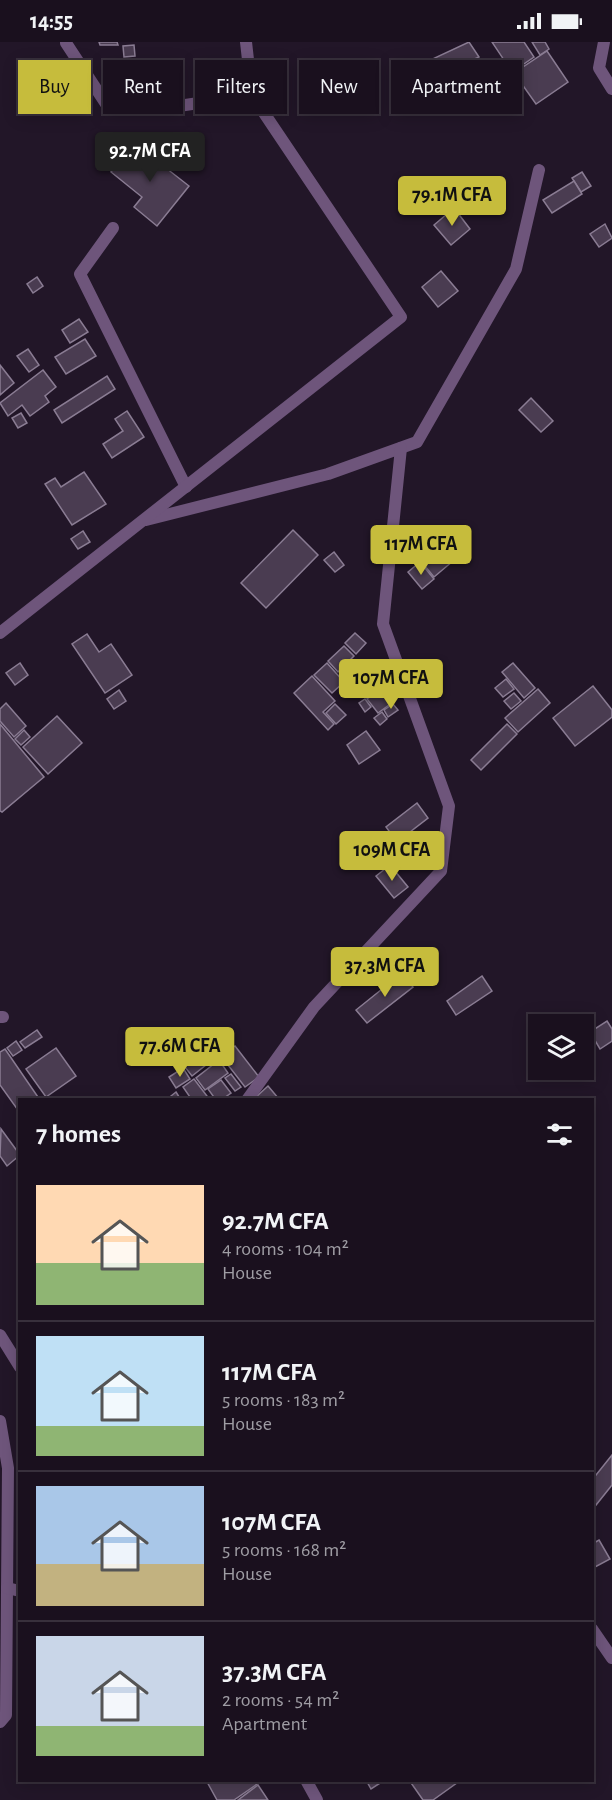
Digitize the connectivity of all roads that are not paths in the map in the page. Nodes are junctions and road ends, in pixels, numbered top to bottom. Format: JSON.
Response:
{"nodes":[{"id":1,"x":246,"y":42,"type":"edge"},
{"id":2,"x":604,"y":42,"type":"edge"},
{"id":3,"x":66,"y":43,"type":"edge"},
{"id":4,"x":248,"y":60,"type":"edge"},
{"id":5,"x":612,"y":89,"type":"edge"},
{"id":6,"x":195,"y":101,"type":"edge"},
{"id":7,"x":268,"y":114,"type":"edge"},
{"id":8,"x":539,"y":170,"type":"dead end"},
{"id":9,"x":113,"y":228,"type":"dead end"},
{"id":10,"x":401,"y":448,"type":"junction"},
{"id":11,"x":186,"y":486,"type":"junction"},
{"id":12,"x":141,"y":521,"type":"junction"},
{"id":13,"x":0,"y":633,"type":"edge"},
{"id":14,"x":248,"y":1098,"type":"edge"},
{"id":15,"x":0,"y":1335,"type":"edge"},
{"id":16,"x":18,"y":1364,"type":"edge"},
{"id":17,"x":0,"y":1420,"type":"edge"},
{"id":18,"x":13,"y":1589,"type":"edge"},
{"id":19,"x":594,"y":1632,"type":"edge"},
{"id":20,"x":612,"y":1658,"type":"edge"},
{"id":21,"x":0,"y":1722,"type":"edge"},
{"id":22,"x":307,"y":1782,"type":"edge"},
{"id":23,"x":317,"y":1800,"type":"edge"}],
"edges":[{"from":1,"to":4,"type":"street"},
{"from":2,"to":5,"type":"street"},
{"from":3,"to":6,"type":"street"},
{"from":7,"to":11,"type":"street"},
{"from":8,"to":10,"type":"street"},
{"from":9,"to":11,"type":"street"},
{"from":10,"to":12,"type":"street"},
{"from":10,"to":14,"type":"street"},
{"from":11,"to":12,"type":"street"},
{"from":12,"to":13,"type":"street"},
{"from":15,"to":16,"type":"street"},
{"from":17,"to":18,"type":"street"},
{"from":18,"to":21,"type":"street"},
{"from":19,"to":20,"type":"street"},
{"from":22,"to":23,"type":"street"}]}
